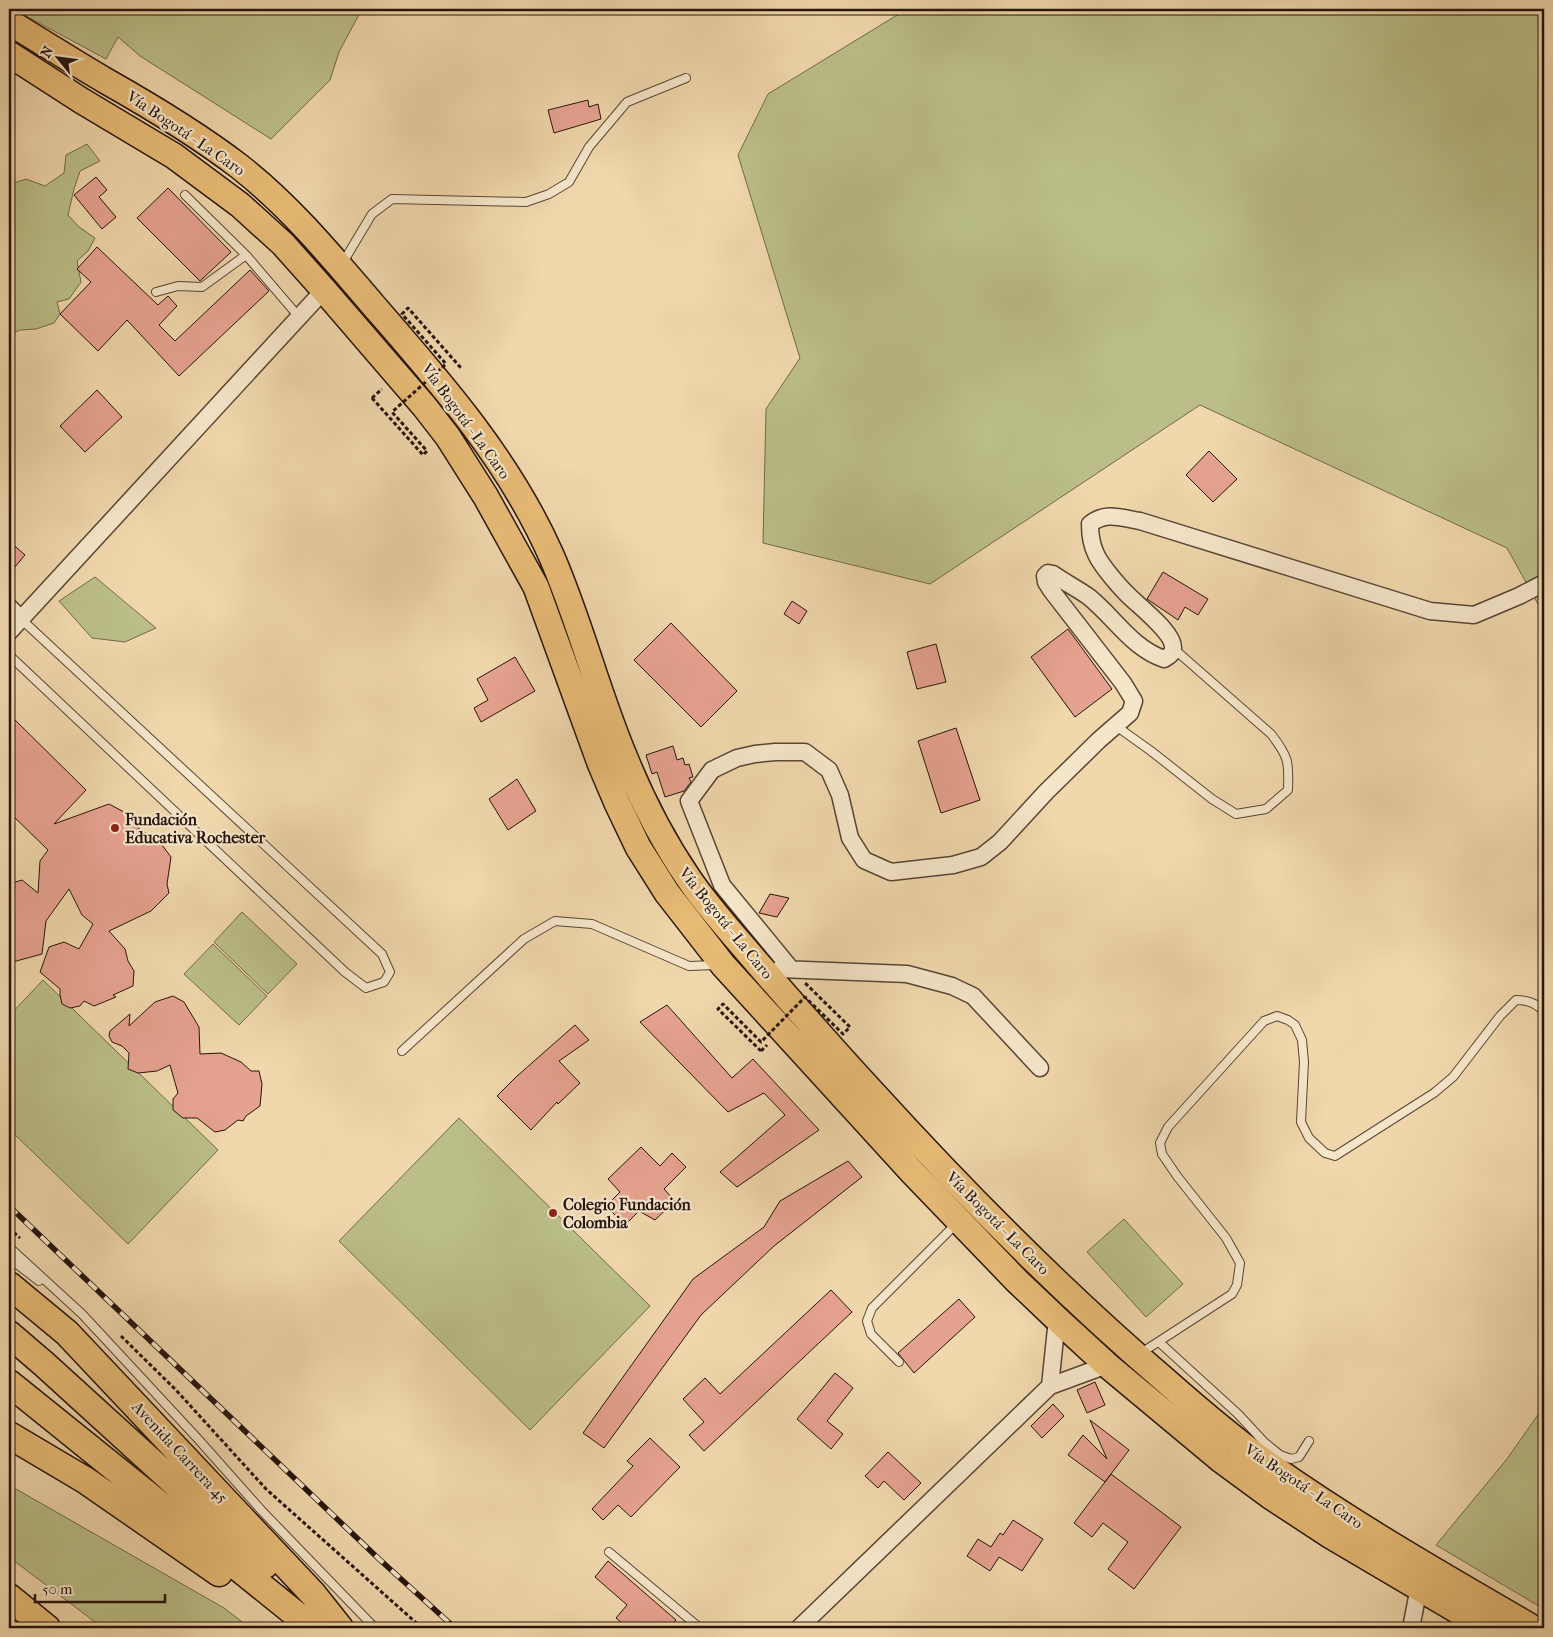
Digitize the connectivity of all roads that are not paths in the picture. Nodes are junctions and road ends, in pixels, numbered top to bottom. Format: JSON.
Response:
{"nodes":[{"id":1,"x":9,"y":22,"type":"edge"},
{"id":2,"x":9,"y":54,"type":"edge"},
{"id":3,"x":686,"y":78,"type":"dead end"},
{"id":4,"x":185,"y":195,"type":"dead end"},
{"id":5,"x":246,"y":255,"type":"junction"},
{"id":6,"x":340,"y":267,"type":"junction"},
{"id":7,"x":324,"y":290,"type":"junction"},
{"id":8,"x":156,"y":292,"type":"dead end"},
{"id":9,"x":299,"y":317,"type":"junction"},
{"id":10,"x":1544,"y":583,"type":"edge"},
{"id":11,"x":9,"y":607,"type":"edge"},
{"id":12,"x":21,"y":619,"type":"junction"},
{"id":13,"x":9,"y":632,"type":"edge"},
{"id":14,"x":1173,"y":648,"type":"junction"},
{"id":15,"x":9,"y":655,"type":"edge"},
{"id":16,"x":1116,"y":726,"type":"junction"},
{"id":17,"x":723,"y":964,"type":"junction"},
{"id":18,"x":763,"y":969,"type":"junction"},
{"id":19,"x":791,"y":969,"type":"junction"},
{"id":20,"x":1544,"y":1012,"type":"edge"},
{"id":21,"x":402,"y":1051,"type":"dead end"},
{"id":22,"x":1040,"y":1068,"type":"dead end"},
{"id":23,"x":960,"y":1220,"type":"junction"},
{"id":24,"x":9,"y":1247,"type":"edge"},
{"id":25,"x":9,"y":1258,"type":"edge"},
{"id":26,"x":9,"y":1285,"type":"edge"},
{"id":27,"x":82,"y":1314,"type":"junction"},
{"id":28,"x":1057,"y":1319,"type":"junction"},
{"id":29,"x":9,"y":1334,"type":"edge"},
{"id":30,"x":1159,"y":1342,"type":"junction"},
{"id":31,"x":1137,"y":1356,"type":"junction"},
{"id":32,"x":899,"y":1362,"type":"dead end"},
{"id":33,"x":1108,"y":1364,"type":"junction"},
{"id":34,"x":9,"y":1383,"type":"edge"},
{"id":35,"x":1050,"y":1386,"type":"junction"},
{"id":36,"x":9,"y":1435,"type":"edge"},
{"id":37,"x":1309,"y":1441,"type":"dead end"},
{"id":38,"x":609,"y":1552,"type":"dead end"},
{"id":39,"x":1419,"y":1587,"type":"junction"},
{"id":40,"x":9,"y":1597,"type":"edge"},
{"id":41,"x":1481,"y":1621,"type":"edge"},
{"id":42,"x":47,"y":1628,"type":"edge"},
{"id":43,"x":300,"y":1628,"type":"edge"},
{"id":44,"x":313,"y":1628,"type":"edge"},
{"id":45,"x":330,"y":1628,"type":"edge"},
{"id":46,"x":340,"y":1628,"type":"edge"},
{"id":47,"x":375,"y":1628,"type":"edge"},
{"id":48,"x":700,"y":1628,"type":"edge"},
{"id":49,"x":798,"y":1628,"type":"edge"},
{"id":50,"x":1411,"y":1628,"type":"edge"},
{"id":51,"x":1533,"y":1628,"type":"edge"}],
"edges":[{"from":1,"to":6,"type":"main road","name":"Vía Bogotá - La Caro"},
{"from":2,"to":7,"type":"main road","name":"Vía Bogotá - La Caro"},
{"from":3,"to":6,"type":"lane"},
{"from":4,"to":5,"type":"lane"},
{"from":5,"to":8,"type":"lane"},
{"from":5,"to":9,"type":"lane"},
{"from":6,"to":18,"type":"main road","name":"Vía Bogotá - La Caro"},
{"from":7,"to":9,"type":"street"},
{"from":7,"to":17,"type":"main road","name":"Vía Bogotá - La Caro"},
{"from":9,"to":12,"type":"street"},
{"from":10,"to":14,"type":"street"},
{"from":11,"to":12,"type":"street"},
{"from":12,"to":13,"type":"street"},
{"from":12,"to":15,"type":"lane"},
{"from":14,"to":16,"type":"street"},
{"from":14,"to":16,"type":"lane"},
{"from":16,"to":19,"type":"street"},
{"from":17,"to":21,"type":"lane"},
{"from":17,"to":23,"type":"main road","name":"Vía Bogotá - La Caro"},
{"from":18,"to":19,"type":"street"},
{"from":18,"to":31,"type":"main road","name":"Vía Bogotá - La Caro"},
{"from":19,"to":22,"type":"street"},
{"from":20,"to":30,"type":"lane"},
{"from":23,"to":28,"type":"main road","name":"Vía Bogotá - La Caro"},
{"from":23,"to":32,"type":"lane"},
{"from":24,"to":27,"type":"lane"},
{"from":25,"to":27,"type":"lane"},
{"from":26,"to":46,"type":"highway","name":"Avenida Carrera 45"},
{"from":27,"to":47,"type":"lane"},
{"from":28,"to":33,"type":"main road","name":"Vía Bogotá - La Caro"},
{"from":28,"to":35,"type":"street"},
{"from":29,"to":45,"type":"highway","name":"Avenida Carrera 45"},
{"from":30,"to":31,"type":"lane"},
{"from":30,"to":37,"type":"lane"},
{"from":31,"to":41,"type":"main road","name":"Vía Bogotá - La Caro"},
{"from":33,"to":35,"type":"street"},
{"from":33,"to":39,"type":"main road","name":"Vía Bogotá - La Caro"},
{"from":34,"to":44,"type":"highway"},
{"from":35,"to":49,"type":"street"},
{"from":36,"to":43,"type":"highway"},
{"from":38,"to":48,"type":"lane"},
{"from":39,"to":41,"type":"main road","name":"Vía Bogotá - La Caro"},
{"from":39,"to":50,"type":"street"},
{"from":40,"to":42,"type":"highway"},
{"from":41,"to":51,"type":"main road"}]}
